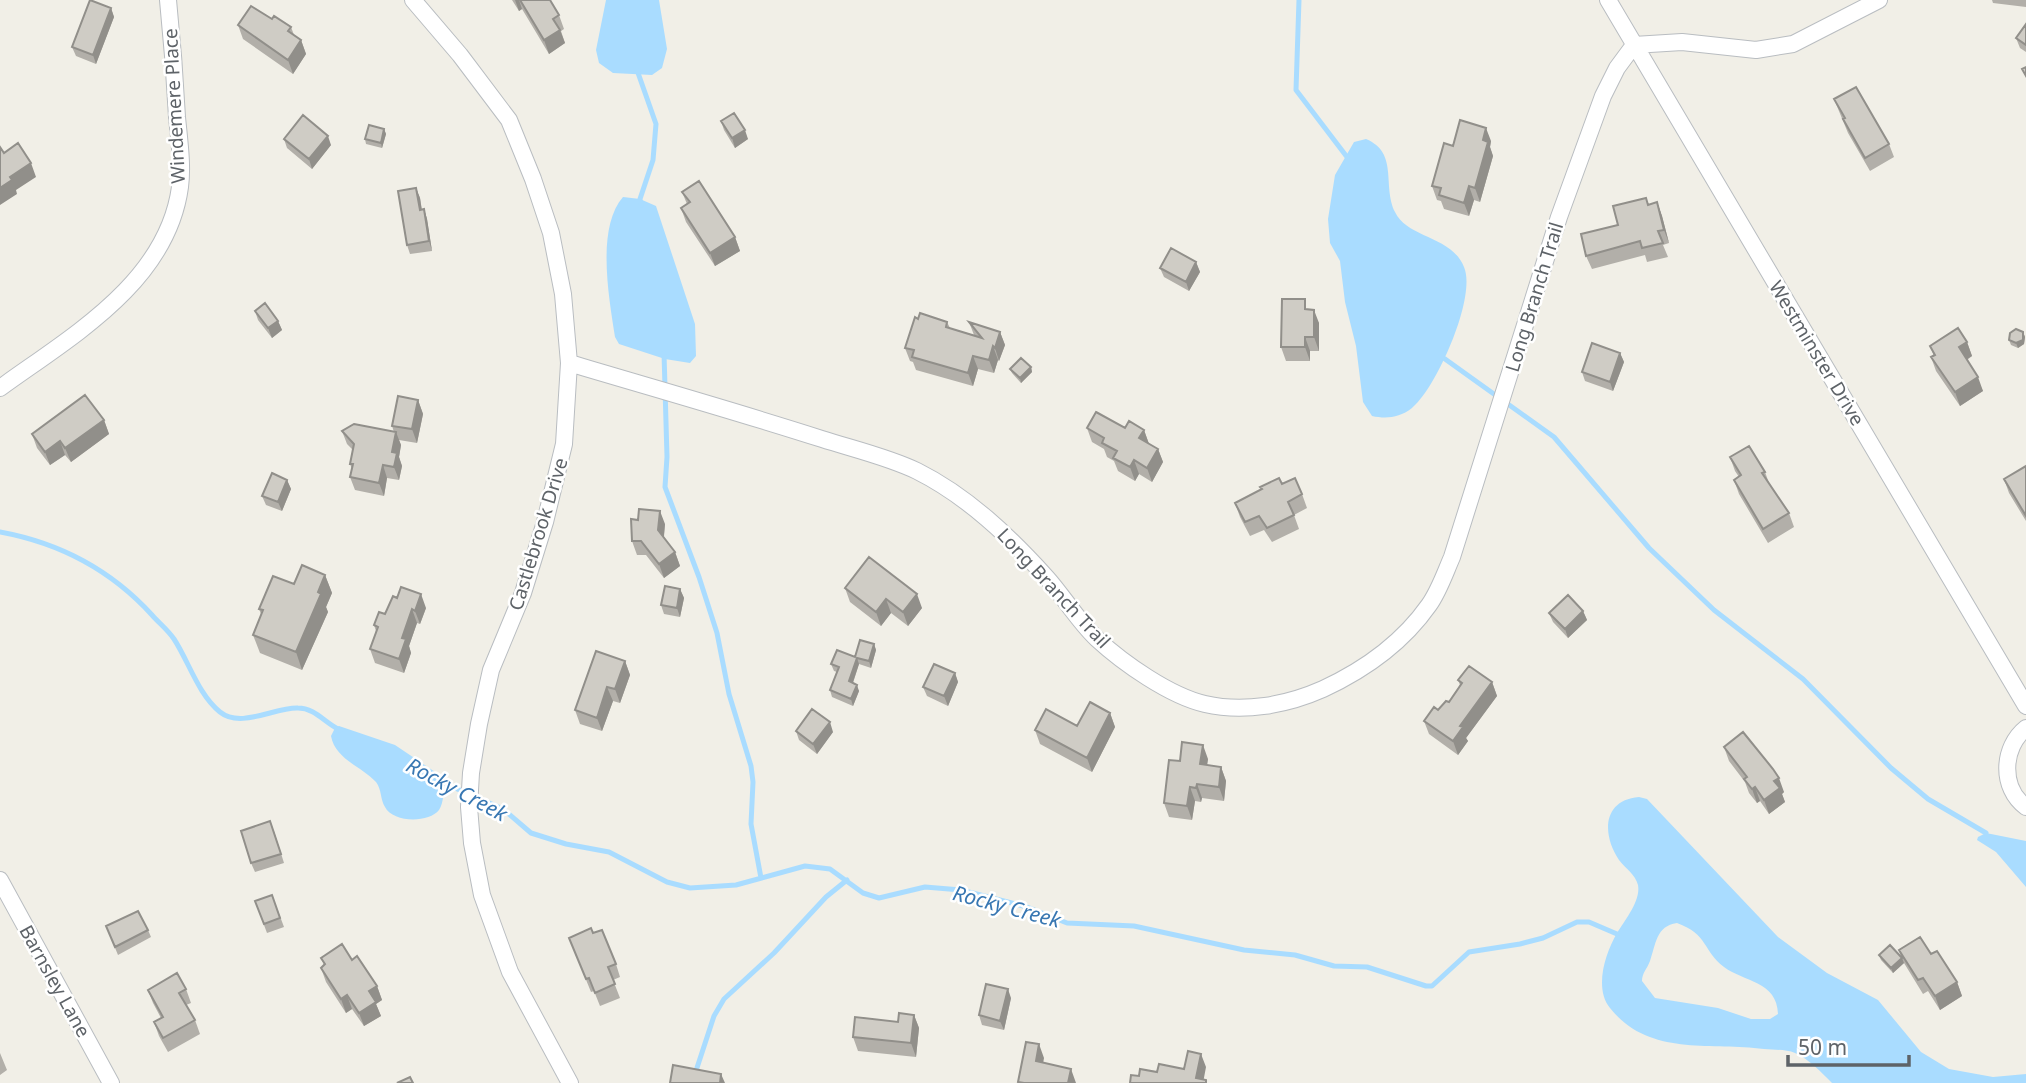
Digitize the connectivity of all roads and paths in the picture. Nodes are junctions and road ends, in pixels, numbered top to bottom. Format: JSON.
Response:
{"nodes":[{"id":1,"x":168,"y":0,"type":"edge"},
{"id":2,"x":414,"y":0,"type":"edge"},
{"id":3,"x":1608,"y":0,"type":"edge"},
{"id":4,"x":1879,"y":0,"type":"edge"},
{"id":5,"x":1634,"y":45,"type":"junction"},
{"id":6,"x":569,"y":363,"type":"junction"},
{"id":7,"x":0,"y":388,"type":"edge"},
{"id":8,"x":2026,"y":706,"type":"edge"},
{"id":9,"x":2026,"y":728,"type":"edge"},
{"id":10,"x":2026,"y":807,"type":"edge"},
{"id":11,"x":0,"y":880,"type":"edge"},
{"id":12,"x":111,"y":1083,"type":"edge"},
{"id":13,"x":570,"y":1083,"type":"edge"}],
"edges":[{"from":1,"to":7,"type":"street","name":"Windemere Place"},
{"from":2,"to":6,"type":"street","name":"Castlebrook Drive"},
{"from":3,"to":5,"type":"street","name":"Westminster Drive"},
{"from":4,"to":5,"type":"street"},
{"from":5,"to":6,"type":"street","name":"Long Branch Trail"},
{"from":5,"to":8,"type":"street","name":"Westminster Drive"},
{"from":6,"to":13,"type":"street","name":"Castlebrook Drive"},
{"from":9,"to":10,"type":"street"},
{"from":11,"to":12,"type":"street","name":"Barnsley Lane"}]}
